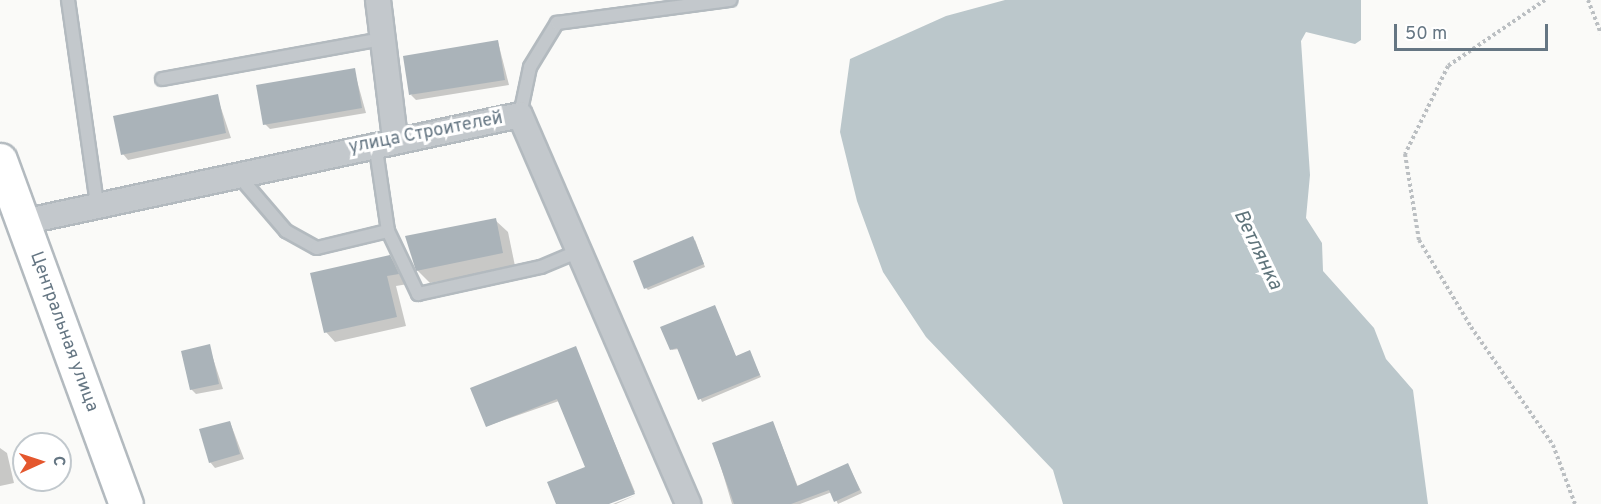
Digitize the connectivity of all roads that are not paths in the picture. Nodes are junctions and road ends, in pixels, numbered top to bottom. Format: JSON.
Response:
{"nodes":[{"id":1,"x":68,"y":0,"type":"edge"},
{"id":2,"x":378,"y":0,"type":"edge"},
{"id":3,"x":730,"y":0,"type":"edge"},
{"id":4,"x":383,"y":39,"type":"junction"},
{"id":5,"x":162,"y":79,"type":"dead end"},
{"id":6,"x":520,"y":115,"type":"junction"},
{"id":7,"x":385,"y":141,"type":"junction"},
{"id":8,"x":0,"y":160,"type":"edge"},
{"id":9,"x":238,"y":174,"type":"junction"},
{"id":10,"x":98,"y":205,"type":"junction"},
{"id":11,"x":23,"y":222,"type":"junction"},
{"id":12,"x":388,"y":231,"type":"junction"},
{"id":13,"x":579,"y":251,"type":"junction"},
{"id":14,"x":126,"y":504,"type":"edge"},
{"id":15,"x":688,"y":504,"type":"edge"}],
"edges":[{"from":1,"to":10,"type":"lane"},
{"from":2,"to":4,"type":"street"},
{"from":3,"to":6,"type":"lane"},
{"from":4,"to":5,"type":"lane"},
{"from":4,"to":7,"type":"street"},
{"from":6,"to":7,"type":"street","name":"улица Строителей"},
{"from":6,"to":13,"type":"street","name":"улица Строителей"},
{"from":7,"to":9,"type":"street","name":"улица Строителей"},
{"from":7,"to":12,"type":"lane"},
{"from":8,"to":11,"type":"main road","name":"Центральная улица"},
{"from":9,"to":10,"type":"street","name":"улица Строителей"},
{"from":9,"to":12,"type":"lane"},
{"from":10,"to":11,"type":"street","name":"улица Строителей"},
{"from":11,"to":14,"type":"main road","name":"Центральная улица"},
{"from":12,"to":13,"type":"lane"},
{"from":13,"to":15,"type":"street","name":"улица Строителей"}]}
